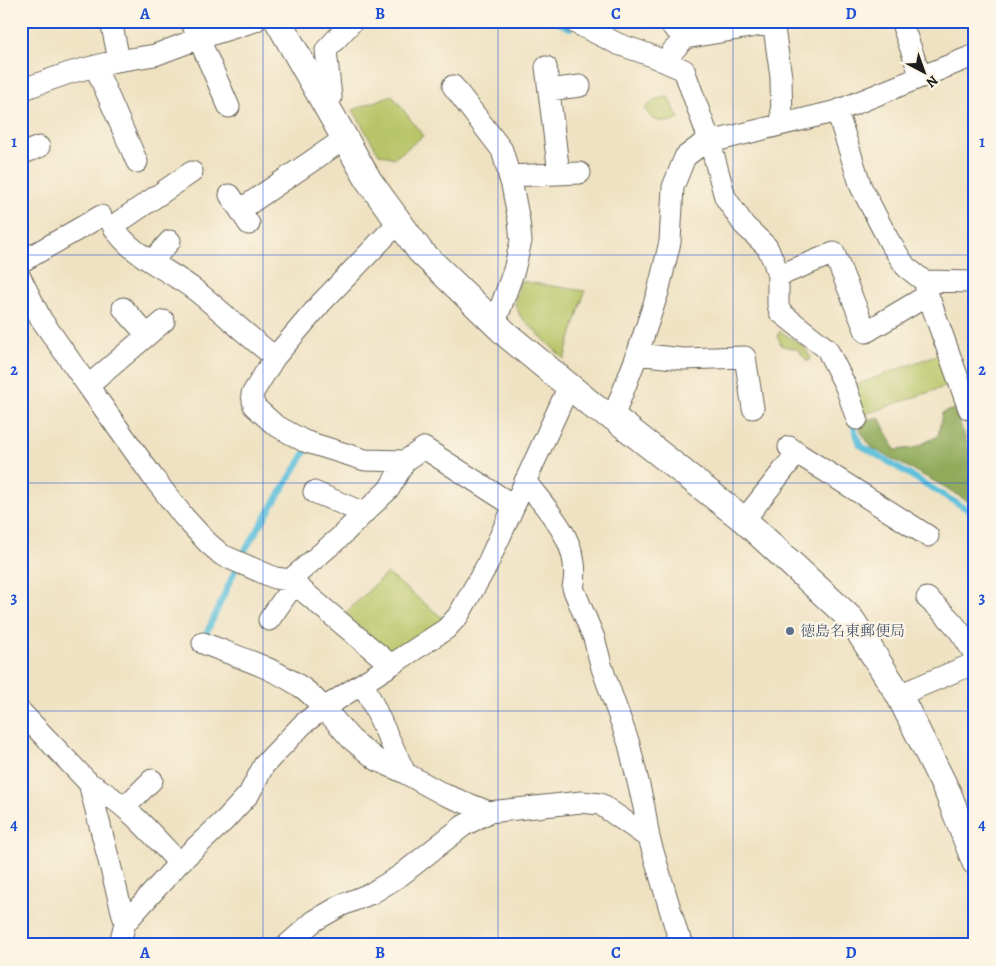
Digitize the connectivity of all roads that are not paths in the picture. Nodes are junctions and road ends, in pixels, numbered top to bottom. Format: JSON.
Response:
{"nodes":[{"id":1,"x":111,"y":21,"type":"edge"},
{"id":2,"x":255,"y":21,"type":"edge"},
{"id":3,"x":278,"y":21,"type":"edge"},
{"id":4,"x":353,"y":21,"type":"edge"},
{"id":5,"x":572,"y":21,"type":"edge"},
{"id":6,"x":901,"y":21,"type":"edge"},
{"id":7,"x":773,"y":22,"type":"edge"},
{"id":8,"x":195,"y":30,"type":"edge"},
{"id":9,"x":676,"y":38,"type":"dead end"},
{"id":10,"x":975,"y":55,"type":"edge"},
{"id":11,"x":119,"y":60,"type":"junction"},
{"id":12,"x":95,"y":66,"type":"junction"},
{"id":13,"x":546,"y":67,"type":"dead end"},
{"id":14,"x":921,"y":78,"type":"junction"},
{"id":15,"x":453,"y":86,"type":"dead end"},
{"id":16,"x":580,"y":86,"type":"dead end"},
{"id":17,"x":548,"y":90,"type":"junction"},
{"id":18,"x":21,"y":91,"type":"edge"},
{"id":19,"x":324,"y":102,"type":"junction"},
{"id":20,"x":229,"y":106,"type":"dead end"},
{"id":21,"x":837,"y":111,"type":"junction"},
{"id":22,"x":782,"y":124,"type":"junction"},
{"id":23,"x":344,"y":138,"type":"junction"},
{"id":24,"x":707,"y":143,"type":"junction"},
{"id":25,"x":137,"y":162,"type":"dead end"},
{"id":26,"x":192,"y":172,"type":"dead end"},
{"id":27,"x":580,"y":173,"type":"dead end"},
{"id":28,"x":559,"y":174,"type":"junction"},
{"id":29,"x":510,"y":176,"type":"junction"},
{"id":30,"x":240,"y":210,"type":"dead end"},
{"id":31,"x":101,"y":216,"type":"dead end"},
{"id":32,"x":399,"y":222,"type":"junction"},
{"id":33,"x":170,"y":240,"type":"dead end"},
{"id":34,"x":152,"y":261,"type":"junction"},
{"id":35,"x":21,"y":262,"type":"edge"},
{"id":36,"x":778,"y":276,"type":"junction"},
{"id":37,"x":21,"y":279,"type":"edge"},
{"id":38,"x":975,"y":282,"type":"edge"},
{"id":39,"x":926,"y":288,"type":"junction"},
{"id":40,"x":123,"y":308,"type":"dead end"},
{"id":41,"x":164,"y":321,"type":"dead end"},
{"id":42,"x":495,"y":323,"type":"junction"},
{"id":43,"x":147,"y":335,"type":"junction"},
{"id":44,"x":637,"y":354,"type":"junction"},
{"id":45,"x":276,"y":357,"type":"junction"},
{"id":46,"x":88,"y":386,"type":"junction"},
{"id":47,"x":569,"y":386,"type":"junction"},
{"id":48,"x":753,"y":408,"type":"dead end"},
{"id":49,"x":975,"y":408,"type":"edge"},
{"id":50,"x":613,"y":418,"type":"junction"},
{"id":51,"x":857,"y":419,"type":"dead end"},
{"id":52,"x":405,"y":461,"type":"junction"},
{"id":53,"x":526,"y":481,"type":"junction"},
{"id":54,"x":314,"y":492,"type":"dead end"},
{"id":55,"x":514,"y":506,"type":"junction"},
{"id":56,"x":364,"y":513,"type":"junction"},
{"id":57,"x":744,"y":520,"type":"junction"},
{"id":58,"x":928,"y":536,"type":"dead end"},
{"id":59,"x":292,"y":582,"type":"junction"},
{"id":60,"x":927,"y":598,"type":"dead end"},
{"id":61,"x":269,"y":620,"type":"dead end"},
{"id":62,"x":203,"y":643,"type":"dead end"},
{"id":63,"x":975,"y":655,"type":"edge"},
{"id":64,"x":975,"y":663,"type":"edge"},
{"id":65,"x":391,"y":665,"type":"junction"},
{"id":66,"x":363,"y":683,"type":"junction"},
{"id":67,"x":898,"y":695,"type":"junction"},
{"id":68,"x":324,"y":708,"type":"junction"},
{"id":69,"x":24,"y":723,"type":"edge"},
{"id":70,"x":405,"y":773,"type":"junction"},
{"id":71,"x":152,"y":780,"type":"dead end"},
{"id":72,"x":89,"y":783,"type":"junction"},
{"id":73,"x":125,"y":807,"type":"junction"},
{"id":74,"x":489,"y":812,"type":"junction"},
{"id":75,"x":649,"y":838,"type":"junction"},
{"id":76,"x":975,"y":862,"type":"edge"},
{"id":77,"x":179,"y":863,"type":"junction"},
{"id":78,"x":122,"y":938,"type":"edge"},
{"id":79,"x":287,"y":945,"type":"edge"},
{"id":80,"x":684,"y":945,"type":"edge"}],
"edges":[{"from":1,"to":11,"type":"street"},
{"from":2,"to":8,"type":"street"},
{"from":3,"to":19,"type":"street"},
{"from":4,"to":19,"type":"street"},
{"from":5,"to":24,"type":"street"},
{"from":6,"to":14,"type":"street"},
{"from":7,"to":9,"type":"street"},
{"from":7,"to":22,"type":"street"},
{"from":8,"to":11,"type":"street"},
{"from":8,"to":20,"type":"street"},
{"from":10,"to":14,"type":"street"},
{"from":11,"to":12,"type":"street"},
{"from":12,"to":18,"type":"street"},
{"from":12,"to":25,"type":"street"},
{"from":13,"to":17,"type":"street"},
{"from":14,"to":21,"type":"street"},
{"from":15,"to":29,"type":"street"},
{"from":16,"to":17,"type":"street"},
{"from":17,"to":28,"type":"street"},
{"from":19,"to":23,"type":"street"},
{"from":21,"to":22,"type":"street"},
{"from":21,"to":39,"type":"street"},
{"from":22,"to":24,"type":"street"},
{"from":23,"to":30,"type":"street"},
{"from":23,"to":32,"type":"street"},
{"from":24,"to":36,"type":"street"},
{"from":24,"to":44,"type":"street"},
{"from":26,"to":34,"type":"street"},
{"from":27,"to":28,"type":"street"},
{"from":28,"to":29,"type":"street"},
{"from":29,"to":42,"type":"street"},
{"from":31,"to":35,"type":"street"},
{"from":32,"to":42,"type":"street"},
{"from":32,"to":45,"type":"street"},
{"from":33,"to":34,"type":"street"},
{"from":34,"to":45,"type":"street"},
{"from":36,"to":39,"type":"street"},
{"from":36,"to":51,"type":"street"},
{"from":37,"to":46,"type":"street"},
{"from":38,"to":39,"type":"street"},
{"from":39,"to":49,"type":"street"},
{"from":40,"to":43,"type":"street"},
{"from":41,"to":43,"type":"street"},
{"from":42,"to":47,"type":"street"},
{"from":43,"to":46,"type":"street"},
{"from":44,"to":48,"type":"street"},
{"from":44,"to":50,"type":"street"},
{"from":45,"to":52,"type":"street"},
{"from":46,"to":59,"type":"street"},
{"from":47,"to":50,"type":"street"},
{"from":47,"to":53,"type":"street"},
{"from":50,"to":57,"type":"street"},
{"from":52,"to":55,"type":"street"},
{"from":52,"to":56,"type":"street"},
{"from":53,"to":55,"type":"street"},
{"from":53,"to":75,"type":"street"},
{"from":54,"to":56,"type":"street"},
{"from":55,"to":65,"type":"street"},
{"from":56,"to":59,"type":"street"},
{"from":57,"to":58,"type":"street"},
{"from":57,"to":67,"type":"street"},
{"from":59,"to":61,"type":"street"},
{"from":59,"to":65,"type":"street"},
{"from":60,"to":63,"type":"street"},
{"from":62,"to":68,"type":"street"},
{"from":64,"to":67,"type":"street"},
{"from":65,"to":66,"type":"street"},
{"from":66,"to":68,"type":"street"},
{"from":66,"to":70,"type":"street"},
{"from":67,"to":76,"type":"street"},
{"from":68,"to":70,"type":"street"},
{"from":68,"to":77,"type":"street"},
{"from":69,"to":72,"type":"street"},
{"from":70,"to":74,"type":"street"},
{"from":71,"to":73,"type":"street"},
{"from":72,"to":73,"type":"street"},
{"from":72,"to":78,"type":"street"},
{"from":73,"to":77,"type":"street"},
{"from":74,"to":75,"type":"street"},
{"from":74,"to":79,"type":"street"},
{"from":75,"to":80,"type":"street"},
{"from":77,"to":78,"type":"street"}]}
